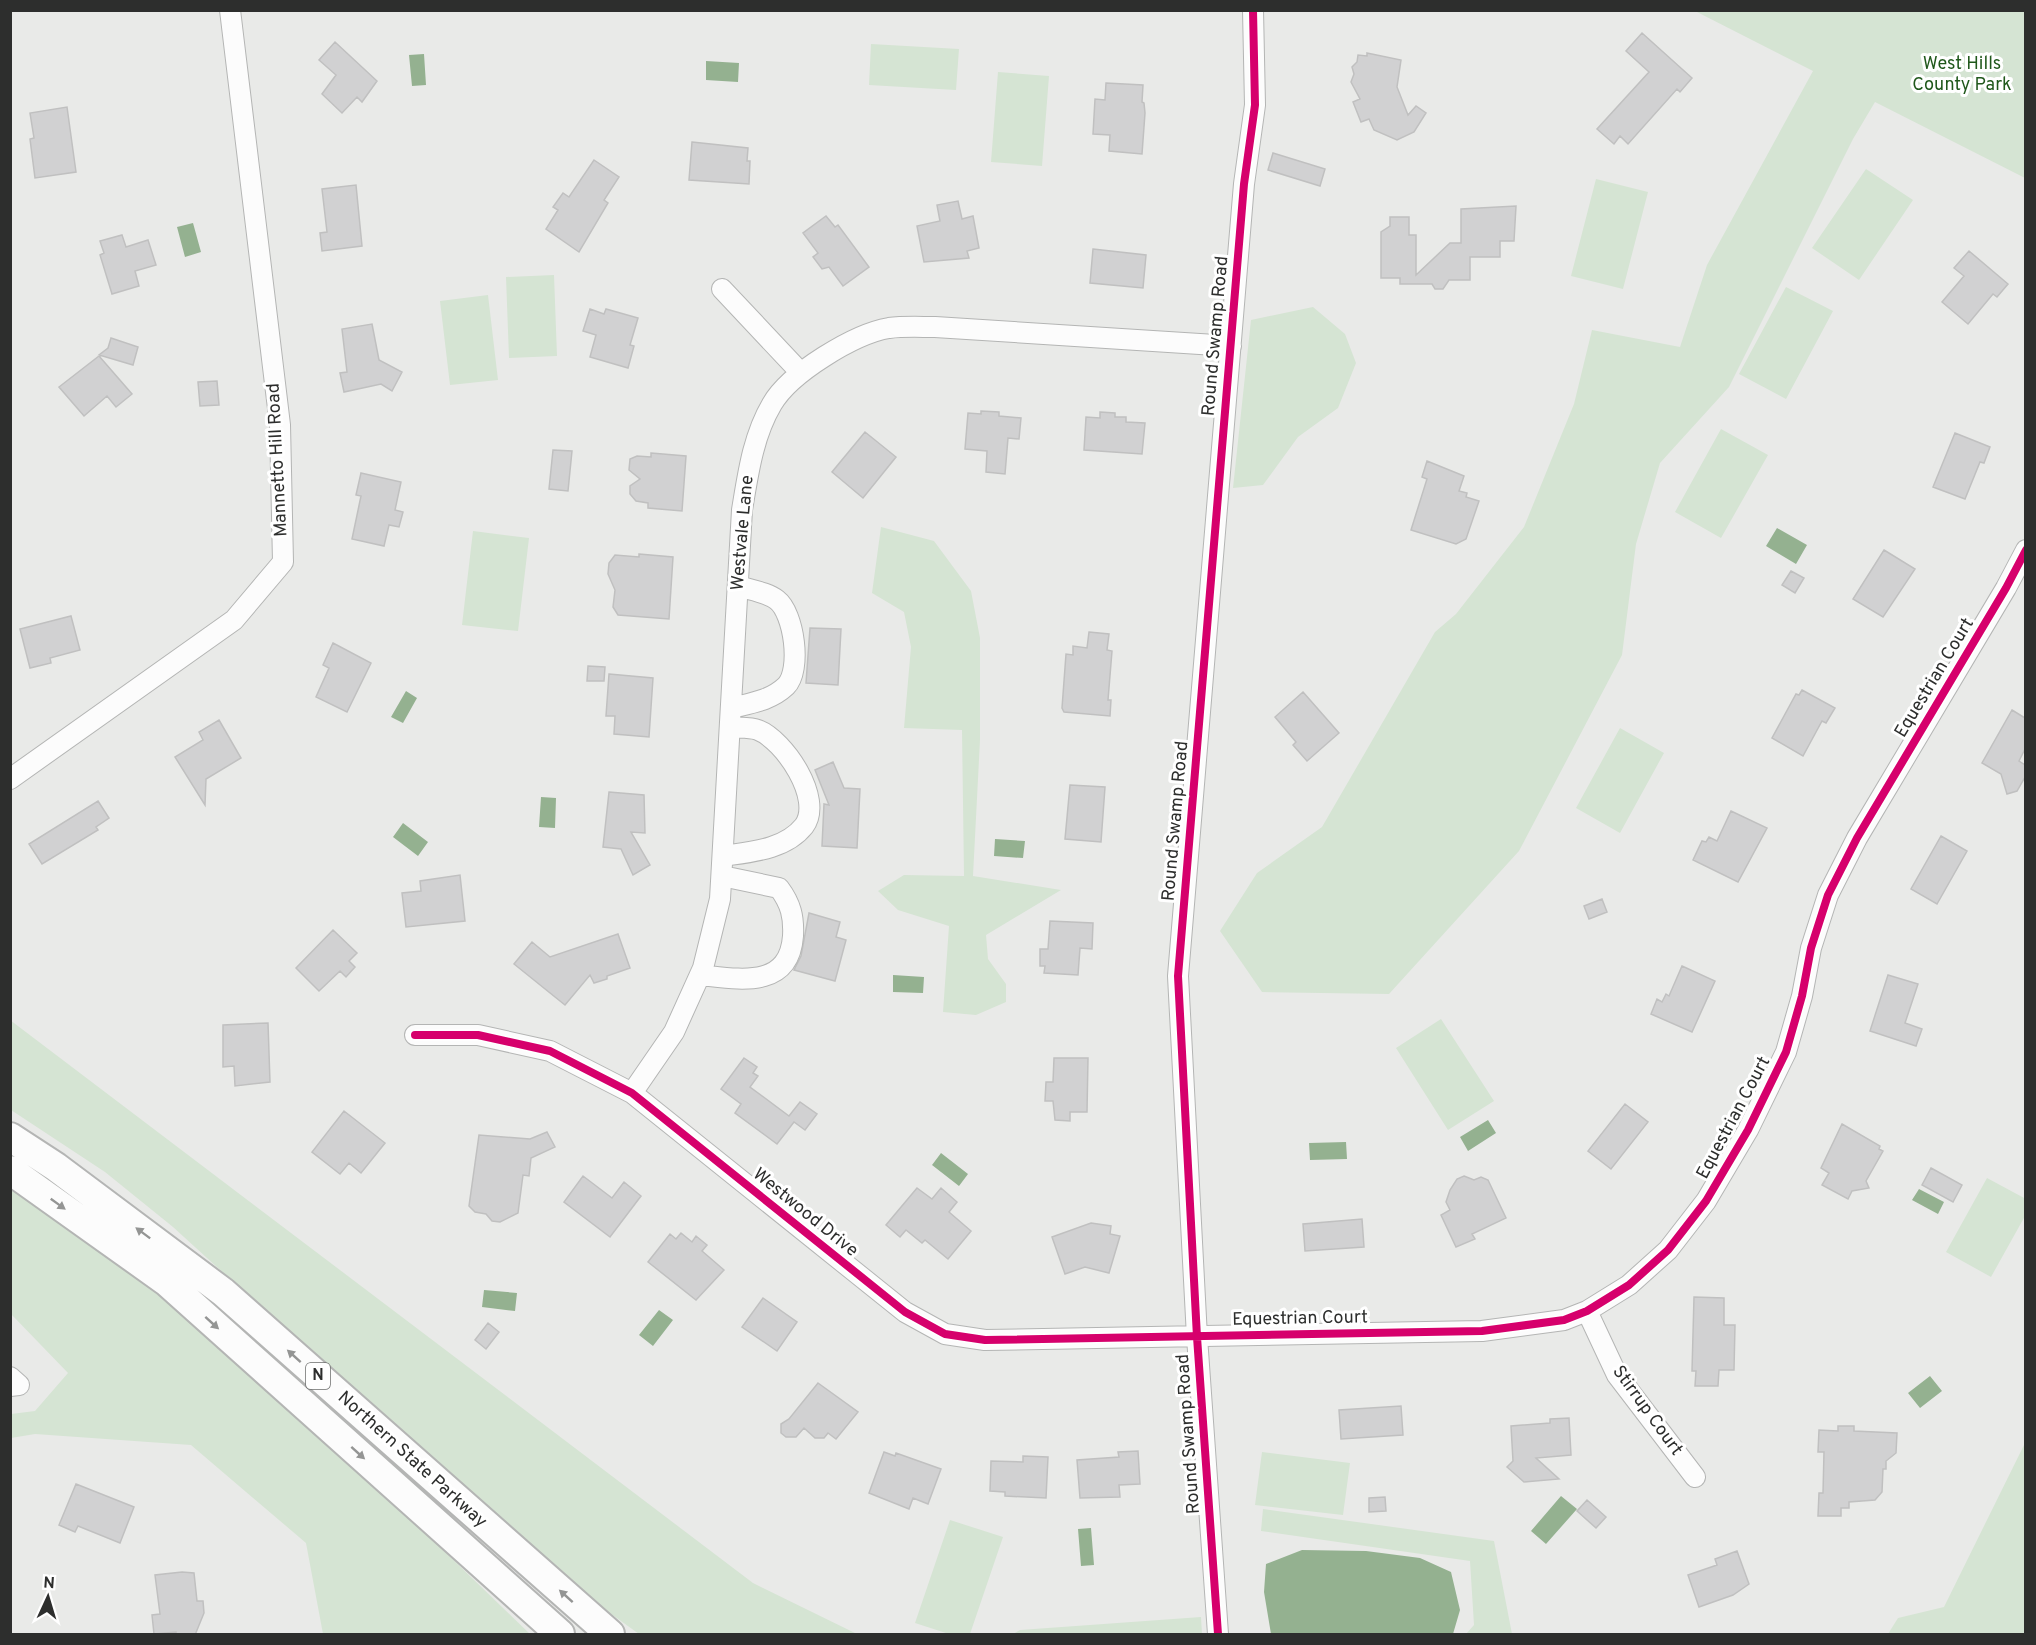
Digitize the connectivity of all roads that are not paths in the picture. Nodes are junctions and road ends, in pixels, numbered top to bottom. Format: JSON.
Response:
{"nodes":[{"id":1,"x":230,"y":10,"type":"edge"},
{"id":2,"x":1253,"y":10,"type":"edge"},
{"id":3,"x":722,"y":289,"type":"dead end"},
{"id":4,"x":1231,"y":346,"type":"junction"},
{"id":5,"x":801,"y":373,"type":"junction"},
{"id":6,"x":2025,"y":550,"type":"edge"},
{"id":7,"x":738,"y":586,"type":"junction"},
{"id":8,"x":730,"y":718,"type":"junction"},
{"id":9,"x":10,"y":779,"type":"edge"},
{"id":10,"x":723,"y":856,"type":"junction"},
{"id":11,"x":722,"y":876,"type":"junction"},
{"id":12,"x":700,"y":975,"type":"junction"},
{"id":13,"x":415,"y":1035,"type":"dead end"},
{"id":14,"x":632,"y":1093,"type":"junction"},
{"id":15,"x":10,"y":1137,"type":"edge"},
{"id":16,"x":10,"y":1170,"type":"edge"},
{"id":17,"x":1587,"y":1311,"type":"junction"},
{"id":18,"x":1197,"y":1337,"type":"junction"},
{"id":19,"x":10,"y":1377,"type":"edge"},
{"id":20,"x":10,"y":1386,"type":"edge"},
{"id":21,"x":1695,"y":1477,"type":"dead end"},
{"id":22,"x":559,"y":1634,"type":"edge"},
{"id":23,"x":610,"y":1635,"type":"edge"},
{"id":24,"x":1218,"y":1635,"type":"edge"}],
"edges":[{"from":1,"to":9,"type":"street","name":"Mannetto Hill Road"},
{"from":2,"to":4,"type":"street","name":"Round Swamp Road"},
{"from":3,"to":5,"type":"street"},
{"from":4,"to":5,"type":"street","name":"Westvale Lane"},
{"from":4,"to":18,"type":"street","name":"Round Swamp Road"},
{"from":5,"to":7,"type":"street","name":"Westvale Lane"},
{"from":6,"to":17,"type":"street","name":"Equestrian Court"},
{"from":7,"to":8,"type":"street","name":"Westvale Lane"},
{"from":7,"to":8,"type":"street"},
{"from":8,"to":10,"type":"street","name":"Westvale Lane"},
{"from":8,"to":10,"type":"street"},
{"from":10,"to":11,"type":"street","name":"Westvale Lane"},
{"from":11,"to":12,"type":"street","name":"Westvale Lane"},
{"from":11,"to":12,"type":"street"},
{"from":12,"to":14,"type":"street","name":"Westvale Lane"},
{"from":13,"to":14,"type":"street","name":"Westwood Drive"},
{"from":14,"to":18,"type":"street","name":"Westwood Drive"},
{"from":23,"to":15,"type":"highway","name":"Northern State Parkway","number":"N","one_way":true},
{"from":16,"to":22,"type":"highway","name":"Northern State Parkway","number":"N","one_way":true},
{"from":17,"to":18,"type":"street","name":"Equestrian Court"},
{"from":17,"to":21,"type":"street","name":"Stirrup Court"},
{"from":18,"to":24,"type":"street","name":"Round Swamp Road"},
{"from":19,"to":20,"type":"street"}]}
